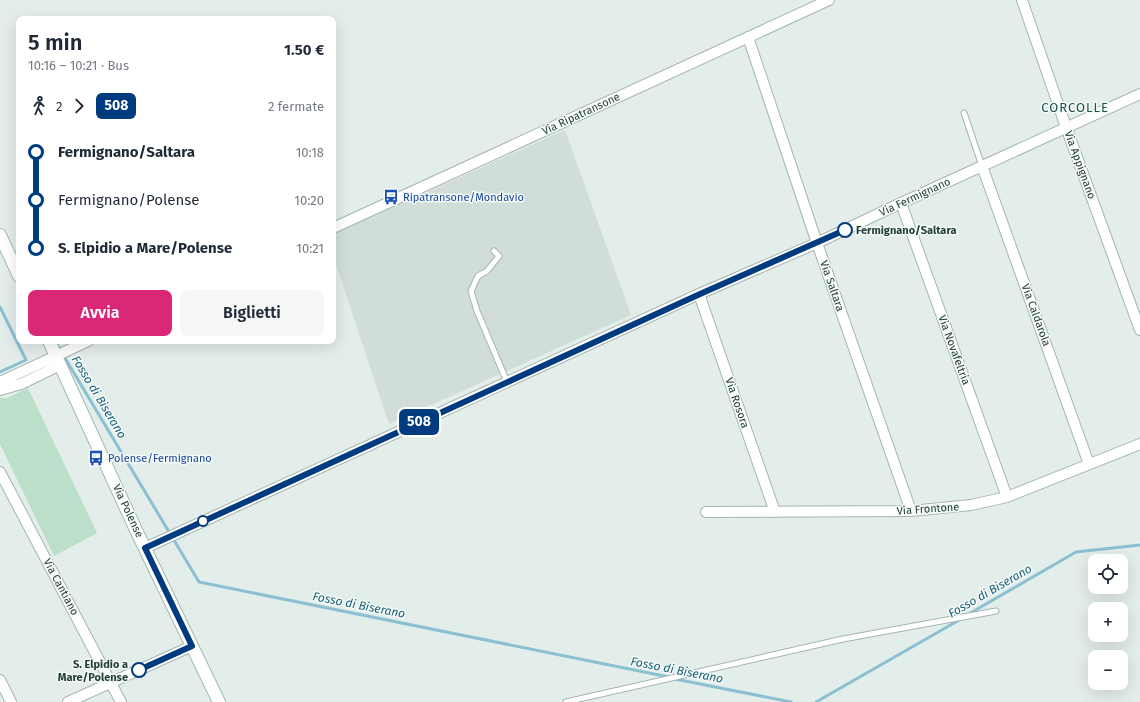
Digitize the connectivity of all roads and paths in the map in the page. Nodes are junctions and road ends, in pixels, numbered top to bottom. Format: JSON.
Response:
{"nodes":[{"id":1,"x":829,"y":0,"type":"edge"},
{"id":2,"x":1022,"y":0,"type":"edge"},
{"id":3,"x":748,"y":37,"type":"junction"},
{"id":4,"x":1140,"y":94,"type":"edge"},
{"id":5,"x":964,"y":113,"type":"dead end"},
{"id":6,"x":1066,"y":127,"type":"junction"},
{"id":7,"x":982,"y":166,"type":"junction"},
{"id":8,"x":901,"y":203,"type":"junction"},
{"id":9,"x":336,"y":227,"type":"edge"},
{"id":10,"x":0,"y":235,"type":"edge"},
{"id":11,"x":817,"y":243,"type":"junction"},
{"id":12,"x":494,"y":251,"type":"dead end"},
{"id":13,"x":16,"y":270,"type":"edge"},
{"id":14,"x":700,"y":294,"type":"junction"},
{"id":15,"x":1140,"y":330,"type":"edge"},
{"id":16,"x":49,"y":344,"type":"edge"},
{"id":17,"x":83,"y":344,"type":"edge"},
{"id":18,"x":52,"y":363,"type":"junction"},
{"id":19,"x":30,"y":374,"type":"junction"},
{"id":20,"x":0,"y":382,"type":"edge"},
{"id":21,"x":507,"y":382,"type":"junction"},
{"id":22,"x":0,"y":390,"type":"edge"},
{"id":23,"x":1140,"y":444,"type":"edge"},
{"id":24,"x":1089,"y":464,"type":"junction"},
{"id":25,"x":0,"y":472,"type":"edge"},
{"id":26,"x":1007,"y":497,"type":"junction"},
{"id":27,"x":911,"y":511,"type":"junction"},
{"id":28,"x":706,"y":512,"type":"dead end"},
{"id":29,"x":775,"y":512,"type":"junction"},
{"id":30,"x":145,"y":548,"type":"junction"},
{"id":31,"x":996,"y":611,"type":"dead end"},
{"id":32,"x":192,"y":646,"type":"junction"},
{"id":33,"x":0,"y":680,"type":"edge"},
{"id":34,"x":111,"y":682,"type":"junction"},
{"id":35,"x":11,"y":702,"type":"edge"},
{"id":36,"x":68,"y":702,"type":"edge"},
{"id":37,"x":121,"y":702,"type":"edge"},
{"id":38,"x":219,"y":702,"type":"edge"},
{"id":39,"x":566,"y":702,"type":"edge"}],
"edges":[{"from":1,"to":3,"type":"street","name":"Via Ripatransone"},
{"from":2,"to":6,"type":"street","name":"Via Appignano"},
{"from":3,"to":9,"type":"street","name":"Via Ripatransone"},
{"from":3,"to":11,"type":"street","name":"Via Saltara"},
{"from":4,"to":6,"type":"street","name":"Via Fermignano"},
{"from":5,"to":7,"type":"lane"},
{"from":6,"to":7,"type":"street","name":"Via Fermignano"},
{"from":6,"to":15,"type":"street","name":"Via Appignano"},
{"from":7,"to":8,"type":"street","name":"Via Fermignano"},
{"from":7,"to":24,"type":"street","name":"Via Caldarola"},
{"from":8,"to":11,"type":"street","name":"Via Fermignano"},
{"from":8,"to":26,"type":"street","name":"Via Novafeltria"},
{"from":10,"to":13,"type":"main road"},
{"from":11,"to":14,"type":"street","name":"Via Fermignano"},
{"from":11,"to":27,"type":"street","name":"Via Saltara"},
{"from":12,"to":21,"type":"lane"},
{"from":14,"to":21,"type":"street","name":"Via Fermignano"},
{"from":14,"to":29,"type":"street","name":"Via Rosora"},
{"from":16,"to":18,"type":"main road","name":"Via Polense"},
{"from":17,"to":18,"type":"street"},
{"from":18,"to":19,"type":"street"},
{"from":18,"to":30,"type":"main road","name":"Via Polense"},
{"from":19,"to":20,"type":"street"},
{"from":19,"to":22,"type":"street"},
{"from":21,"to":30,"type":"street","name":"Via Fermignano"},
{"from":23,"to":24,"type":"street","name":"Via Frontone"},
{"from":24,"to":26,"type":"street","name":"Via Frontone"},
{"from":25,"to":34,"type":"street","name":"Via Cantiano"},
{"from":26,"to":27,"type":"street","name":"Via Frontone"},
{"from":27,"to":29,"type":"street","name":"Via Frontone"},
{"from":28,"to":29,"type":"street","name":"Via Frontone"},
{"from":30,"to":32,"type":"main road","name":"Via Polense"},
{"from":31,"to":39,"type":"lane"},
{"from":32,"to":34,"type":"street"},
{"from":32,"to":38,"type":"main road","name":"Via Polense"},
{"from":33,"to":35,"type":"street"},
{"from":34,"to":36,"type":"street"},
{"from":34,"to":37,"type":"street","name":"Via Cantiano"}]}
